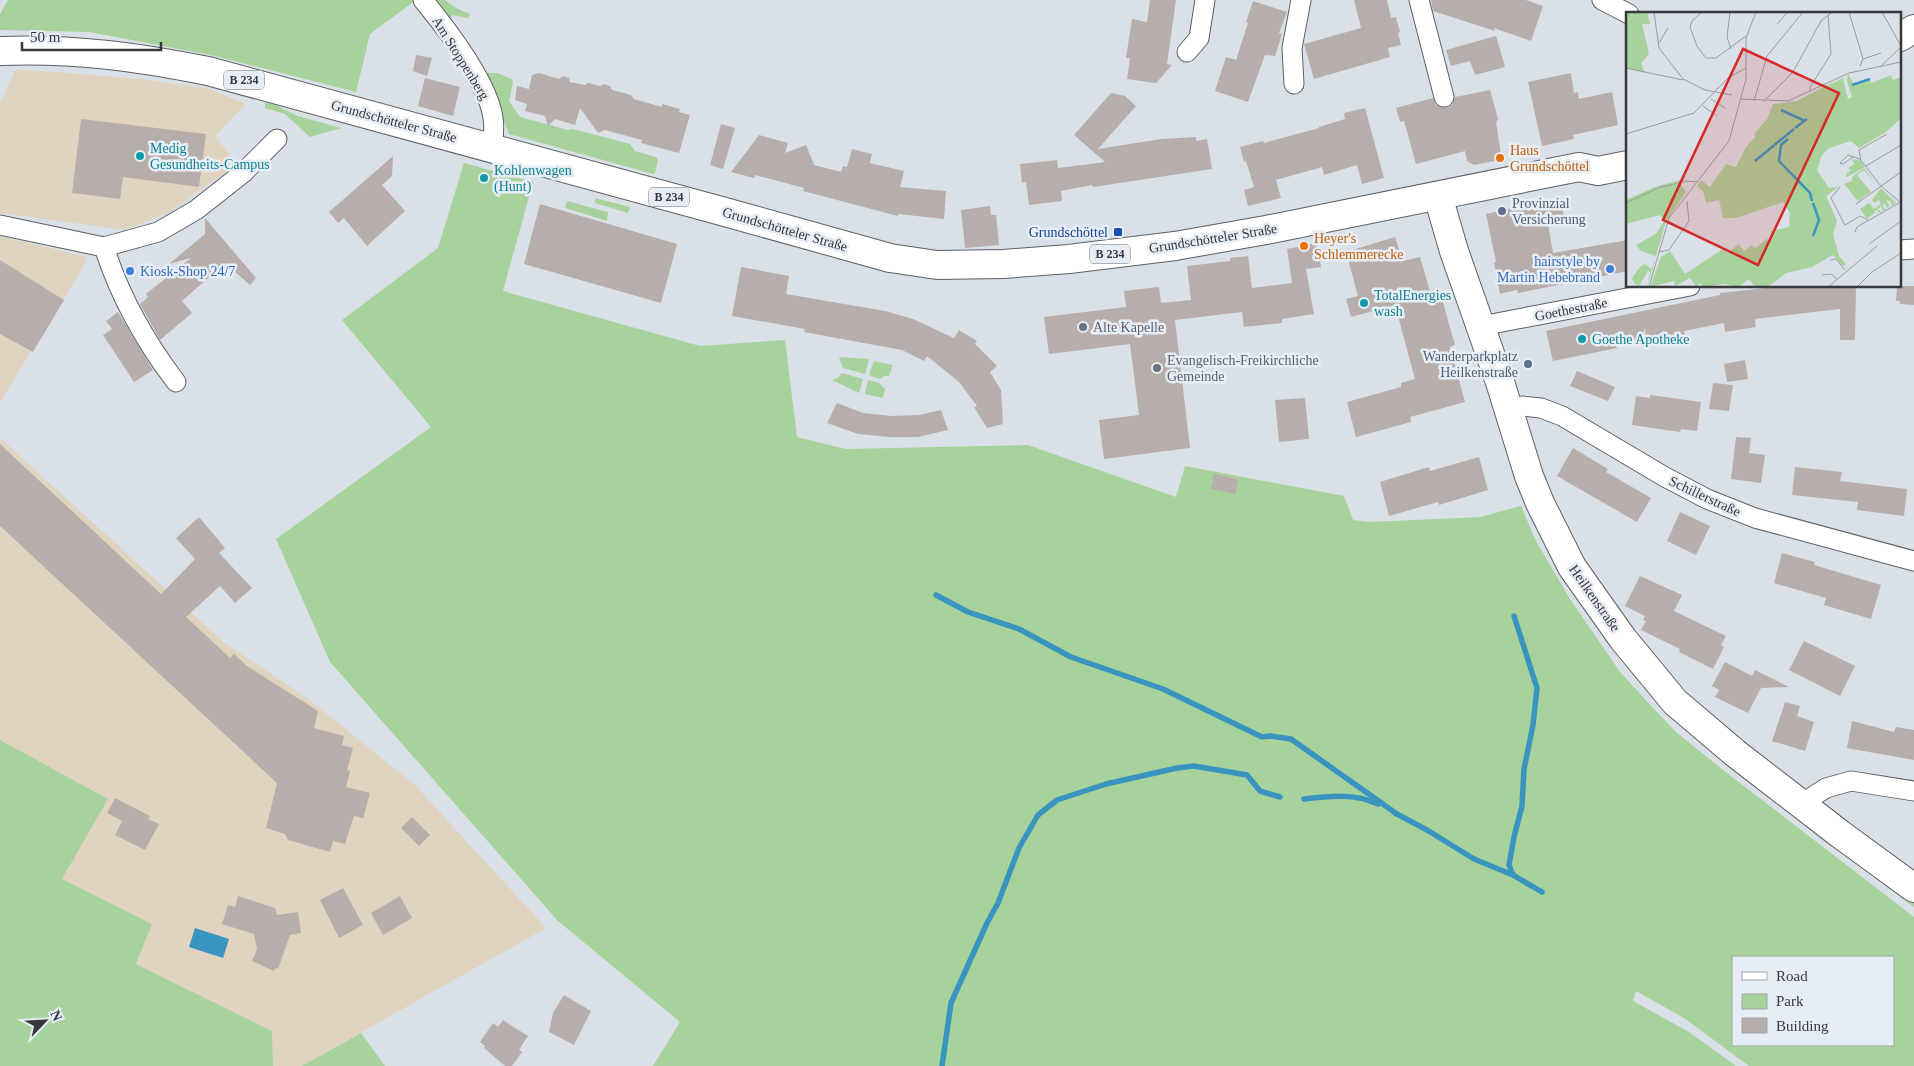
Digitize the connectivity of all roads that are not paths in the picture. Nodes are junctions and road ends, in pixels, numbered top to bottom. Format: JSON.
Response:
{"nodes":[{"id":1,"x":423,"y":0,"type":"edge"},
{"id":2,"x":1205,"y":0,"type":"edge"},
{"id":3,"x":1301,"y":0,"type":"edge"},
{"id":4,"x":1419,"y":0,"type":"edge"},
{"id":5,"x":1602,"y":0,"type":"edge"},
{"id":6,"x":1626,"y":13,"type":"edge"},
{"id":7,"x":1914,"y":29,"type":"edge"},
{"id":8,"x":1902,"y":36,"type":"edge"},
{"id":9,"x":0,"y":50,"type":"edge"},
{"id":10,"x":1187,"y":52,"type":"dead end"},
{"id":11,"x":1294,"y":84,"type":"dead end"},
{"id":12,"x":1444,"y":97,"type":"dead end"},
{"id":13,"x":277,"y":139,"type":"dead end"},
{"id":14,"x":492,"y":148,"type":"junction"},
{"id":15,"x":1626,"y":148,"type":"edge"},
{"id":16,"x":1626,"y":165,"type":"edge"},
{"id":17,"x":1579,"y":168,"type":"junction"},
{"id":18,"x":1438,"y":196,"type":"junction"},
{"id":19,"x":0,"y":225,"type":"edge"},
{"id":20,"x":104,"y":247,"type":"junction"},
{"id":21,"x":1680,"y":288,"type":"edge"},
{"id":22,"x":1481,"y":326,"type":"junction"},
{"id":23,"x":176,"y":382,"type":"dead end"},
{"id":24,"x":1508,"y":409,"type":"junction"},
{"id":25,"x":1914,"y":561,"type":"edge"},
{"id":26,"x":1914,"y":791,"type":"edge"},
{"id":27,"x":1801,"y":804,"type":"junction"},
{"id":28,"x":1914,"y":888,"type":"edge"}],
"edges":[{"from":1,"to":14,"type":"street","name":"Am Stoppenberg"},
{"from":2,"to":10,"type":"street"},
{"from":3,"to":11,"type":"street"},
{"from":4,"to":12,"type":"street"},
{"from":5,"to":6,"type":"street"},
{"from":7,"to":8,"type":"main road"},
{"from":9,"to":14,"type":"main road","name":"Grundschötteler Straße","number":"B 234"},
{"from":13,"to":20,"type":"street"},
{"from":14,"to":18,"type":"main road","name":"Grundschötteler Straße","number":"B 234"},
{"from":15,"to":17,"type":"main road","name":"Grundschötteler Straße","number":"B 234"},
{"from":16,"to":17,"type":"main road","name":"Grundschötteler Straße","number":"B 234"},
{"from":17,"to":18,"type":"main road","name":"Grundschötteler Straße","number":"B 234"},
{"from":18,"to":22,"type":"main road","name":"Heilkenstraße"},
{"from":19,"to":20,"type":"street"},
{"from":20,"to":23,"type":"street"},
{"from":21,"to":22,"type":"street","name":"Goethestraße"},
{"from":22,"to":24,"type":"main road","name":"Heilkenstraße"},
{"from":24,"to":25,"type":"street","name":"Schillerstraße"},
{"from":24,"to":27,"type":"main road","name":"Heilkenstraße"},
{"from":26,"to":27,"type":"street"},
{"from":27,"to":28,"type":"main road","name":"Heilkenstraße"}]}
